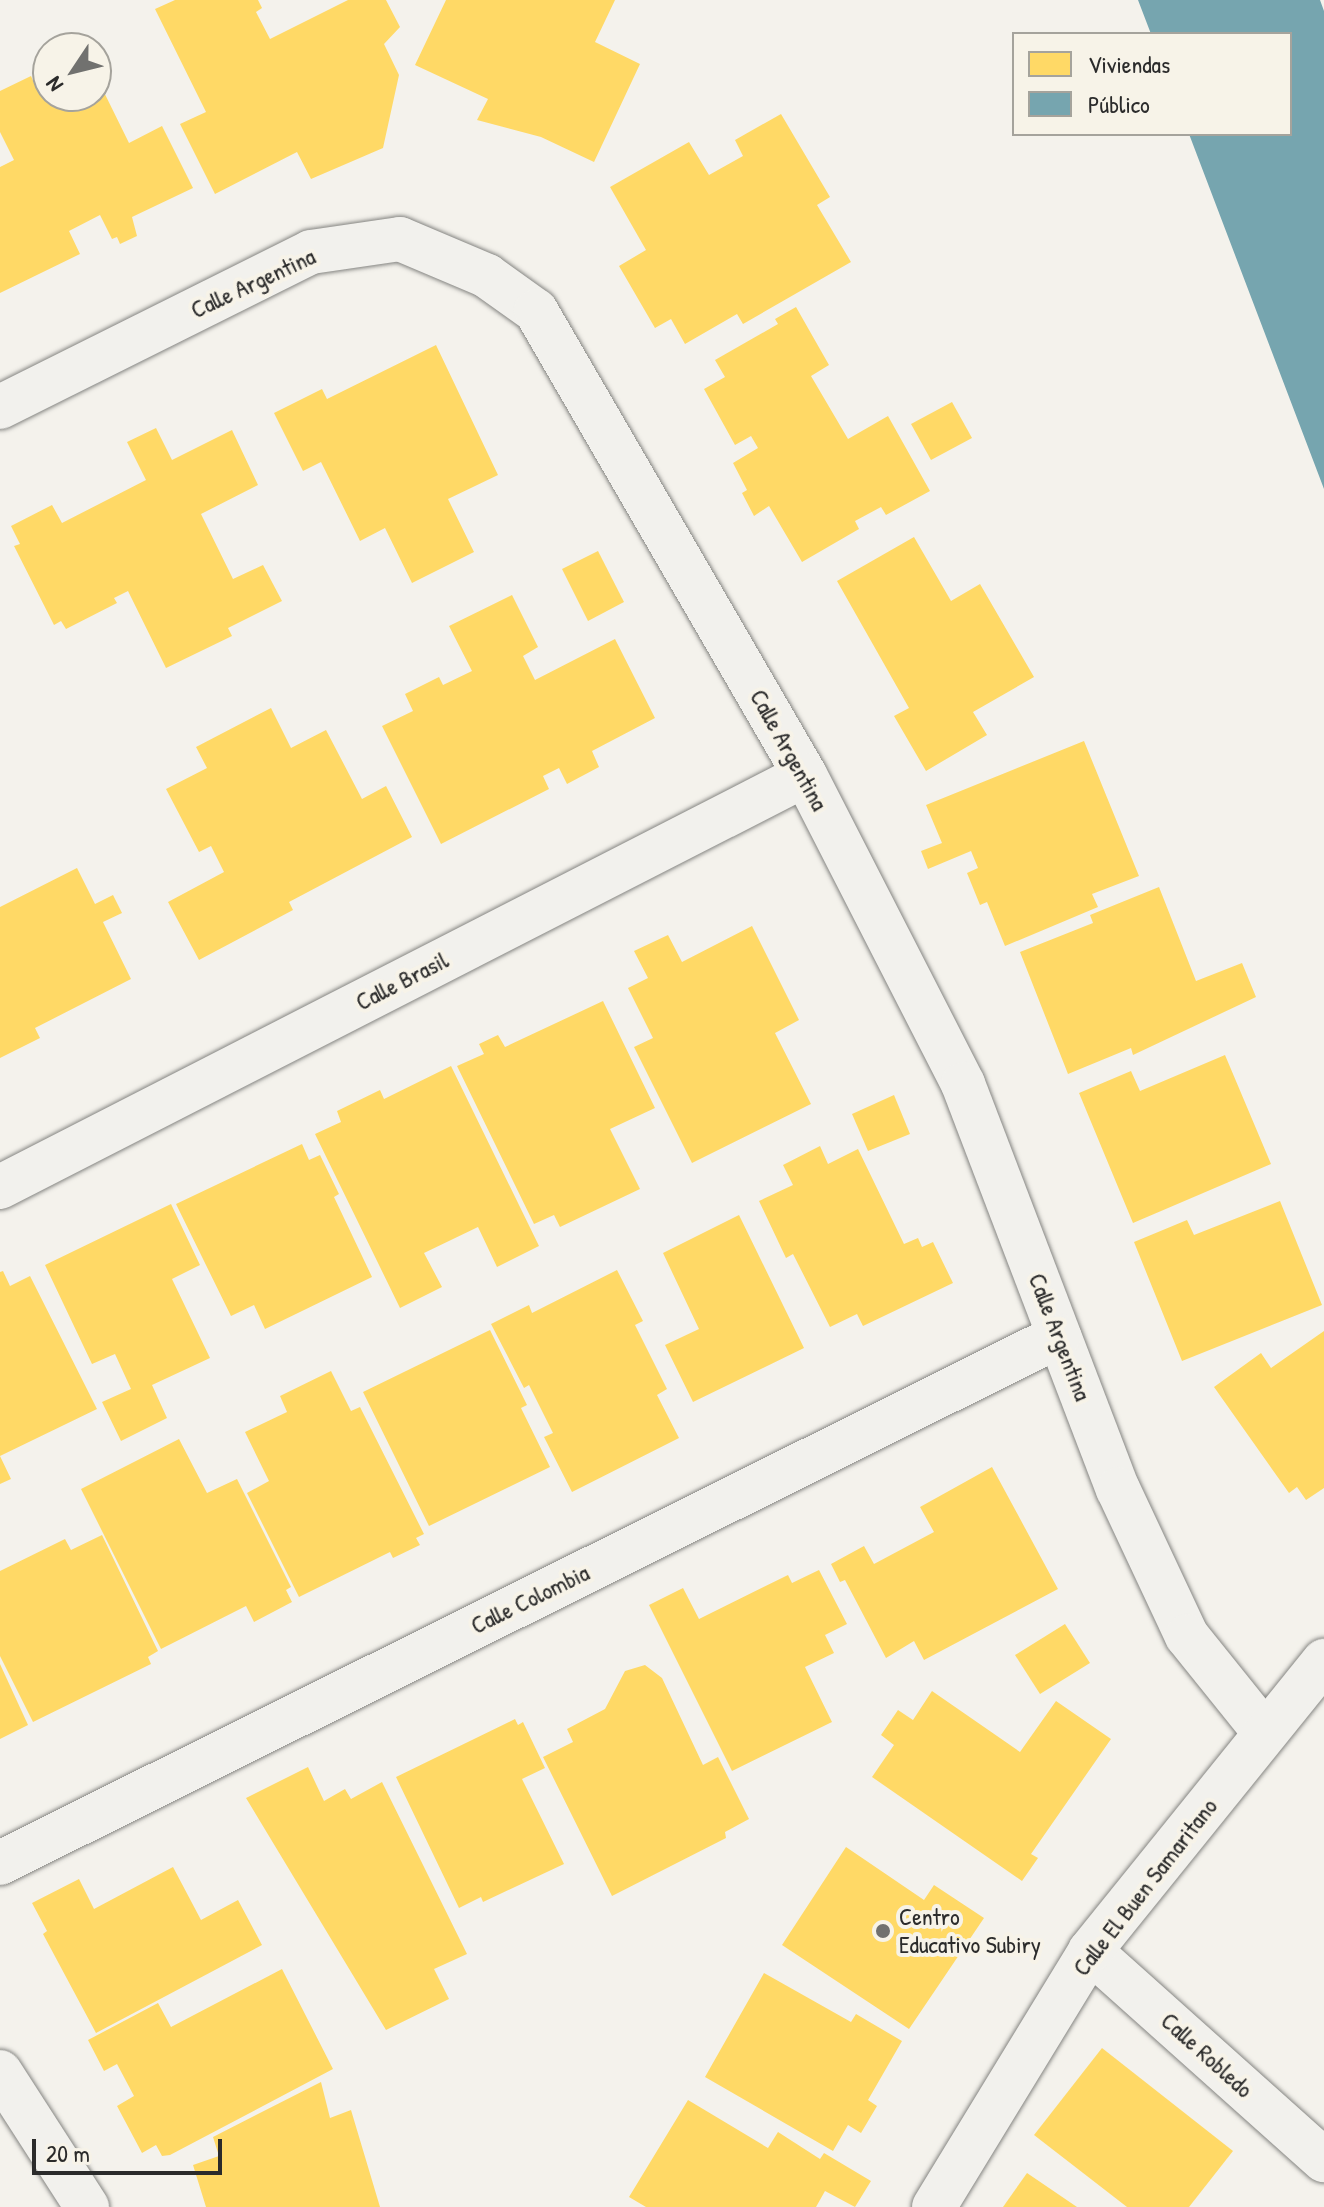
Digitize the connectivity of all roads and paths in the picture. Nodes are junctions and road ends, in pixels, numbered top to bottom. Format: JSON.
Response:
{"nodes":[{"id":1,"x":0,"y":407,"type":"edge"},
{"id":2,"x":805,"y":775,"type":"junction"},
{"id":3,"x":0,"y":1187,"type":"edge"},
{"id":4,"x":1059,"y":1336,"type":"junction"},
{"id":5,"x":1324,"y":1661,"type":"edge"},
{"id":6,"x":1265,"y":1733,"type":"junction"},
{"id":7,"x":0,"y":1863,"type":"edge"},
{"id":8,"x":1090,"y":1951,"type":"junction"},
{"id":9,"x":0,"y":2072,"type":"edge"},
{"id":10,"x":1324,"y":2160,"type":"edge"},
{"id":11,"x":87,"y":2207,"type":"edge"},
{"id":12,"x":934,"y":2207,"type":"edge"}],
"edges":[{"from":1,"to":2,"type":"street","name":"Calle Argentina"},
{"from":2,"to":3,"type":"street","name":"Calle Brasil"},
{"from":2,"to":4,"type":"street","name":"Calle Argentina"},
{"from":4,"to":6,"type":"street","name":"Calle Argentina"},
{"from":4,"to":7,"type":"street","name":"Calle Colombia"},
{"from":5,"to":6,"type":"street","name":"Calle El Buen Samaritano"},
{"from":6,"to":8,"type":"street","name":"Calle El Buen Samaritano"},
{"from":8,"to":10,"type":"street","name":"Calle Robledo"},
{"from":8,"to":12,"type":"street","name":"Calle El Buen Samaritano"},
{"from":9,"to":11,"type":"street"}]}
